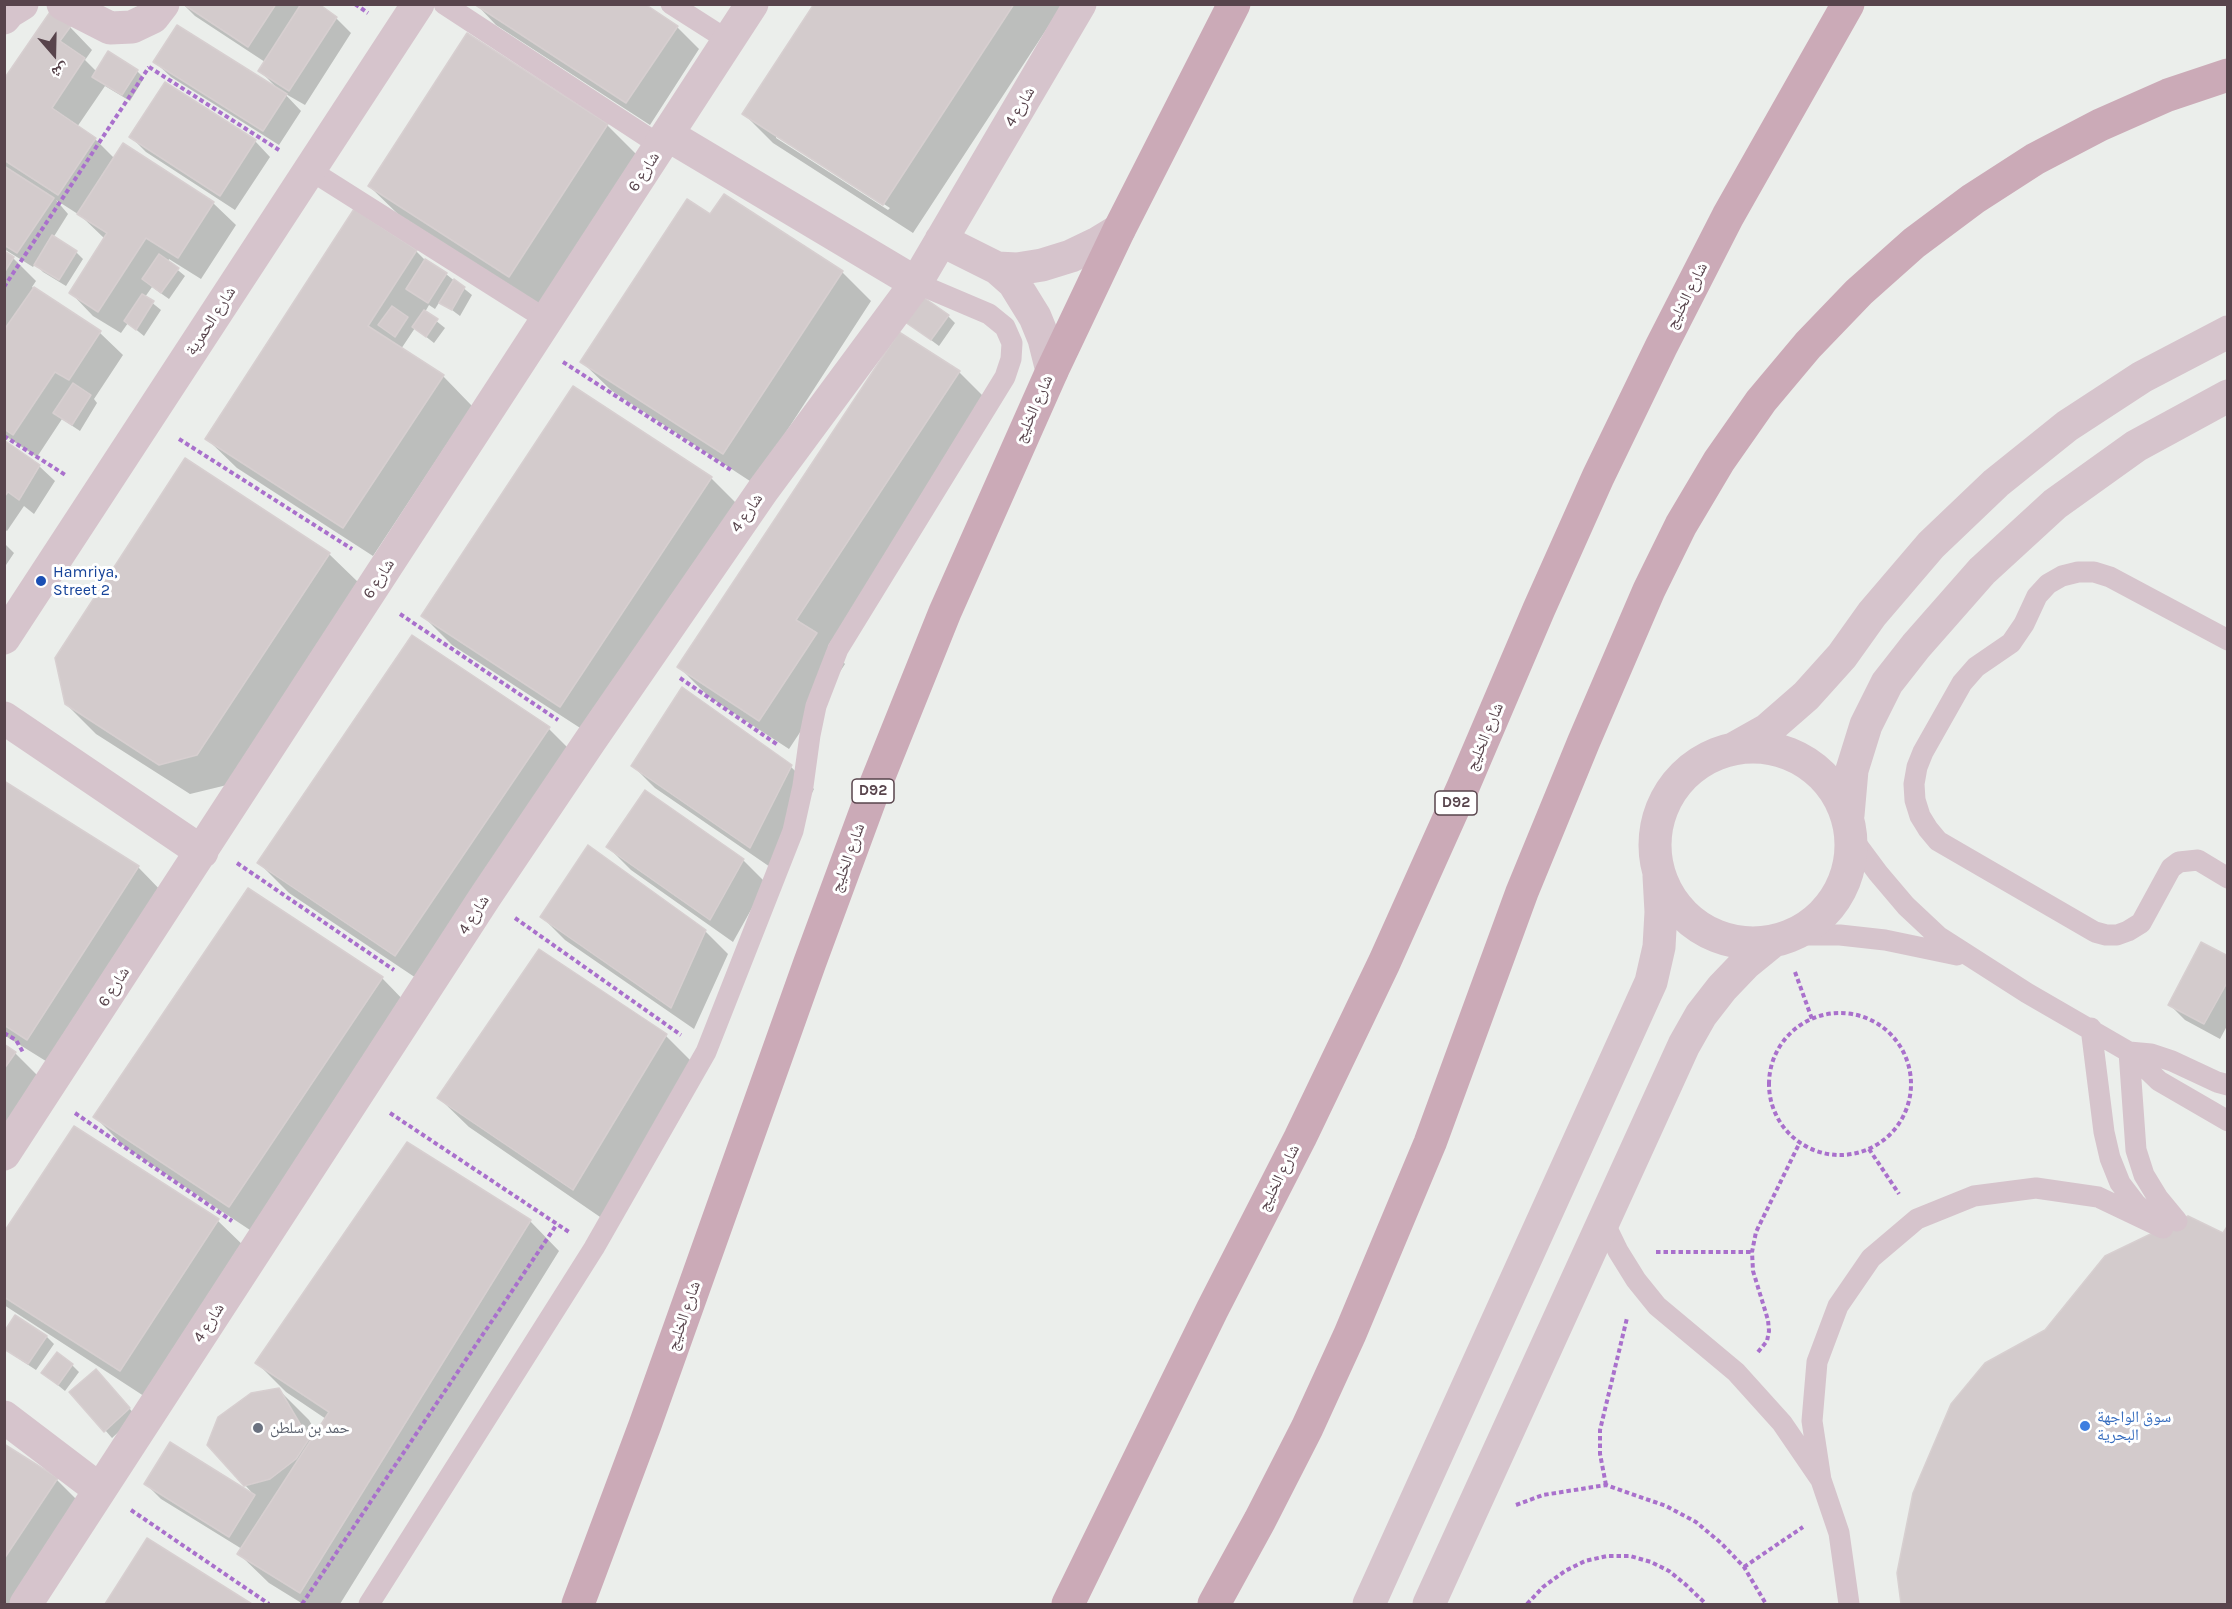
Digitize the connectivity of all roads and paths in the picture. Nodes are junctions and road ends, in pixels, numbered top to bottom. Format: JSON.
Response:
{"nodes":[{"id":1,"x":22,"y":4,"type":"edge"},
{"id":2,"x":63,"y":4,"type":"edge"},
{"id":3,"x":163,"y":4,"type":"edge"},
{"id":4,"x":418,"y":4,"type":"edge"},
{"id":5,"x":444,"y":4,"type":"edge"},
{"id":6,"x":671,"y":4,"type":"edge"},
{"id":7,"x":752,"y":4,"type":"edge"},
{"id":8,"x":1080,"y":4,"type":"edge"},
{"id":9,"x":1234,"y":4,"type":"edge"},
{"id":10,"x":1848,"y":4,"type":"edge"},
{"id":11,"x":4,"y":18,"type":"edge"},
{"id":12,"x":132,"y":27,"type":"junction"},
{"id":13,"x":729,"y":41,"type":"junction"},
{"id":14,"x":149,"y":67,"type":"junction"},
{"id":15,"x":2228,"y":75,"type":"edge"},
{"id":16,"x":664,"y":140,"type":"junction"},
{"id":17,"x":310,"y":170,"type":"junction"},
{"id":18,"x":1119,"y":230,"type":"junction"},
{"id":19,"x":941,"y":240,"type":"junction"},
{"id":20,"x":997,"y":268,"type":"junction"},
{"id":21,"x":916,"y":283,"type":"junction"},
{"id":22,"x":4,"y":287,"type":"edge"},
{"id":23,"x":540,"y":331,"type":"junction"},
{"id":24,"x":2228,"y":332,"type":"edge"},
{"id":25,"x":1052,"y":371,"type":"junction"},
{"id":26,"x":2228,"y":396,"type":"edge"},
{"id":27,"x":148,"y":419,"type":"junction"},
{"id":28,"x":4,"y":436,"type":"edge"},
{"id":29,"x":763,"y":490,"type":"junction"},
{"id":30,"x":98,"y":496,"type":"junction"},
{"id":31,"x":377,"y":582,"type":"junction"},
{"id":32,"x":4,"y":638,"type":"edge"},
{"id":33,"x":2228,"y":640,"type":"edge"},
{"id":34,"x":647,"y":656,"type":"junction"},
{"id":35,"x":4,"y":718,"type":"edge"},
{"id":36,"x":590,"y":741,"type":"junction"},
{"id":37,"x":1735,"y":748,"type":"junction"},
{"id":38,"x":806,"y":764,"type":"junction"},
{"id":39,"x":1850,"y":827,"type":"junction"},
{"id":40,"x":201,"y":852,"type":"junction"},
{"id":41,"x":1659,"y":876,"type":"junction"},
{"id":42,"x":2228,"y":878,"type":"edge"},
{"id":43,"x":486,"y":897,"type":"junction"},
{"id":44,"x":1783,"y":939,"type":"junction"},
{"id":45,"x":1975,"y":960,"type":"junction"},
{"id":46,"x":424,"y":991,"type":"junction"},
{"id":47,"x":1812,"y":1019,"type":"junction"},
{"id":48,"x":2091,"y":1028,"type":"junction"},
{"id":49,"x":4,"y":1033,"type":"edge"},
{"id":50,"x":706,"y":1052,"type":"junction"},
{"id":51,"x":2129,"y":1052,"type":"junction"},
{"id":52,"x":2228,"y":1085,"type":"edge"},
{"id":53,"x":45,"y":1092,"type":"junction"},
{"id":54,"x":360,"y":1093,"type":"junction"},
{"id":55,"x":2228,"y":1121,"type":"edge"},
{"id":56,"x":1800,"y":1142,"type":"junction"},
{"id":57,"x":1869,"y":1149,"type":"junction"},
{"id":58,"x":4,"y":1154,"type":"edge"},
{"id":59,"x":1917,"y":1219,"type":"junction"},
{"id":60,"x":1603,"y":1220,"type":"junction"},
{"id":61,"x":557,"y":1224,"type":"junction"},
{"id":62,"x":2170,"y":1225,"type":"junction"},
{"id":63,"x":262,"y":1242,"type":"junction"},
{"id":64,"x":594,"y":1248,"type":"junction"},
{"id":65,"x":1618,"y":1251,"type":"junction"},
{"id":66,"x":1752,"y":1252,"type":"junction"},
{"id":67,"x":1636,"y":1280,"type":"junction"},
{"id":68,"x":1736,"y":1372,"type":"junction"},
{"id":69,"x":4,"y":1417,"type":"edge"},
{"id":70,"x":1821,"y":1480,"type":"junction"},
{"id":71,"x":1606,"y":1485,"type":"junction"},
{"id":72,"x":100,"y":1490,"type":"junction"},
{"id":73,"x":1512,"y":1507,"type":"dead end"},
{"id":74,"x":1831,"y":1508,"type":"junction"},
{"id":75,"x":1744,"y":1567,"type":"junction"},
{"id":76,"x":26,"y":1605,"type":"edge"},
{"id":77,"x":269,"y":1605,"type":"edge"},
{"id":78,"x":302,"y":1605,"type":"edge"},
{"id":79,"x":369,"y":1605,"type":"edge"},
{"id":80,"x":578,"y":1605,"type":"edge"},
{"id":81,"x":1068,"y":1605,"type":"edge"},
{"id":82,"x":1214,"y":1605,"type":"edge"},
{"id":83,"x":1370,"y":1605,"type":"edge"},
{"id":84,"x":1429,"y":1605,"type":"edge"},
{"id":85,"x":1527,"y":1605,"type":"edge"},
{"id":86,"x":1706,"y":1605,"type":"edge"},
{"id":87,"x":1766,"y":1605,"type":"edge"},
{"id":88,"x":1849,"y":1605,"type":"edge"}],
"edges":[{"from":1,"to":11,"type":"street"},
{"from":2,"to":12,"type":"street"},
{"from":3,"to":12,"type":"street"},
{"from":4,"to":17,"type":"street","name":"شارع الحمرية"},
{"from":5,"to":16,"type":"lane"},
{"from":6,"to":13,"type":"lane"},
{"from":7,"to":13,"type":"street","name":"شارع 6"},
{"from":8,"to":19,"type":"street","name":"شارع 4"},
{"from":9,"to":18,"type":"main road","name":"شارع الخليج","number":"D92"},
{"from":10,"to":81,"type":"main road","name":"شارع الخليج","number":"D92"},
{"from":12,"to":14,"type":"path"},
{"from":13,"to":16,"type":"street","name":"شارع 6"},
{"from":14,"to":17,"type":"path"},
{"from":14,"to":22,"type":"path"},
{"from":15,"to":82,"type":"main road"},
{"from":16,"to":21,"type":"street"},
{"from":16,"to":23,"type":"street","name":"شارع 6"},
{"from":17,"to":23,"type":"lane"},
{"from":17,"to":27,"type":"street","name":"شارع الحمرية"},
{"from":18,"to":20,"type":"street"},
{"from":18,"to":25,"type":"main road","name":"شارع الخليج","number":"D92"},
{"from":19,"to":20,"type":"street"},
{"from":19,"to":21,"type":"street","name":"شارع 4"},
{"from":20,"to":25,"type":"street"},
{"from":21,"to":29,"type":"street","name":"شارع 4"},
{"from":21,"to":38,"type":"lane"},
{"from":23,"to":29,"type":"path"},
{"from":23,"to":31,"type":"street","name":"شارع 6"},
{"from":24,"to":37,"type":"street"},
{"from":25,"to":80,"type":"main road","name":"شارع الخليج","number":"D92"},
{"from":26,"to":39,"type":"street"},
{"from":27,"to":30,"type":"street","name":"شارع الحمرية"},
{"from":27,"to":31,"type":"path"},
{"from":28,"to":30,"type":"path"},
{"from":29,"to":34,"type":"street","name":"شارع 4"},
{"from":30,"to":32,"type":"street","name":"شارع الحمرية"},
{"from":31,"to":36,"type":"path"},
{"from":31,"to":40,"type":"street","name":"شارع 6"},
{"from":33,"to":42,"type":"lane"},
{"from":34,"to":36,"type":"street","name":"شارع 4"},
{"from":34,"to":38,"type":"path"},
{"from":35,"to":40,"type":"street"},
{"from":36,"to":43,"type":"street","name":"شارع 4"},
{"from":37,"to":39,"type":"street"},
{"from":37,"to":41,"type":"street"},
{"from":38,"to":50,"type":"lane"},
{"from":39,"to":44,"type":"street"},
{"from":39,"to":45,"type":"lane"},
{"from":40,"to":46,"type":"path"},
{"from":40,"to":53,"type":"street","name":"شارع 6"},
{"from":41,"to":44,"type":"street"},
{"from":41,"to":83,"type":"street"},
{"from":43,"to":46,"type":"street","name":"شارع 4"},
{"from":43,"to":50,"type":"path"},
{"from":44,"to":45,"type":"lane"},
{"from":44,"to":47,"type":"path"},
{"from":44,"to":60,"type":"street"},
{"from":45,"to":48,"type":"lane"},
{"from":46,"to":54,"type":"street","name":"شارع 4"},
{"from":47,"to":56,"type":"path"},
{"from":47,"to":57,"type":"path"},
{"from":48,"to":51,"type":"lane"},
{"from":48,"to":62,"type":"lane"},
{"from":49,"to":53,"type":"path"},
{"from":50,"to":64,"type":"lane"},
{"from":51,"to":52,"type":"lane"},
{"from":51,"to":55,"type":"lane"},
{"from":51,"to":62,"type":"lane"},
{"from":53,"to":58,"type":"street","name":"شارع 6"},
{"from":53,"to":63,"type":"path"},
{"from":54,"to":61,"type":"path"},
{"from":54,"to":63,"type":"street","name":"شارع 4"},
{"from":56,"to":57,"type":"path"},
{"from":56,"to":66,"type":"path"},
{"from":57,"to":59,"type":"path"},
{"from":59,"to":62,"type":"lane"},
{"from":59,"to":70,"type":"lane"},
{"from":60,"to":65,"type":"lane"},
{"from":60,"to":84,"type":"street"},
{"from":61,"to":64,"type":"path"},
{"from":61,"to":78,"type":"path"},
{"from":63,"to":72,"type":"street","name":"شارع 4"},
{"from":64,"to":79,"type":"lane"},
{"from":65,"to":66,"type":"path"},
{"from":65,"to":67,"type":"lane"},
{"from":66,"to":68,"type":"path"},
{"from":67,"to":68,"type":"lane"},
{"from":67,"to":71,"type":"path"},
{"from":68,"to":70,"type":"lane"},
{"from":69,"to":72,"type":"street"},
{"from":70,"to":74,"type":"lane"},
{"from":71,"to":73,"type":"path"},
{"from":71,"to":75,"type":"path"},
{"from":72,"to":76,"type":"street","name":"شارع 4"},
{"from":72,"to":77,"type":"path"},
{"from":74,"to":75,"type":"path"},
{"from":74,"to":88,"type":"lane"},
{"from":75,"to":87,"type":"path"},
{"from":85,"to":86,"type":"path"}]}
